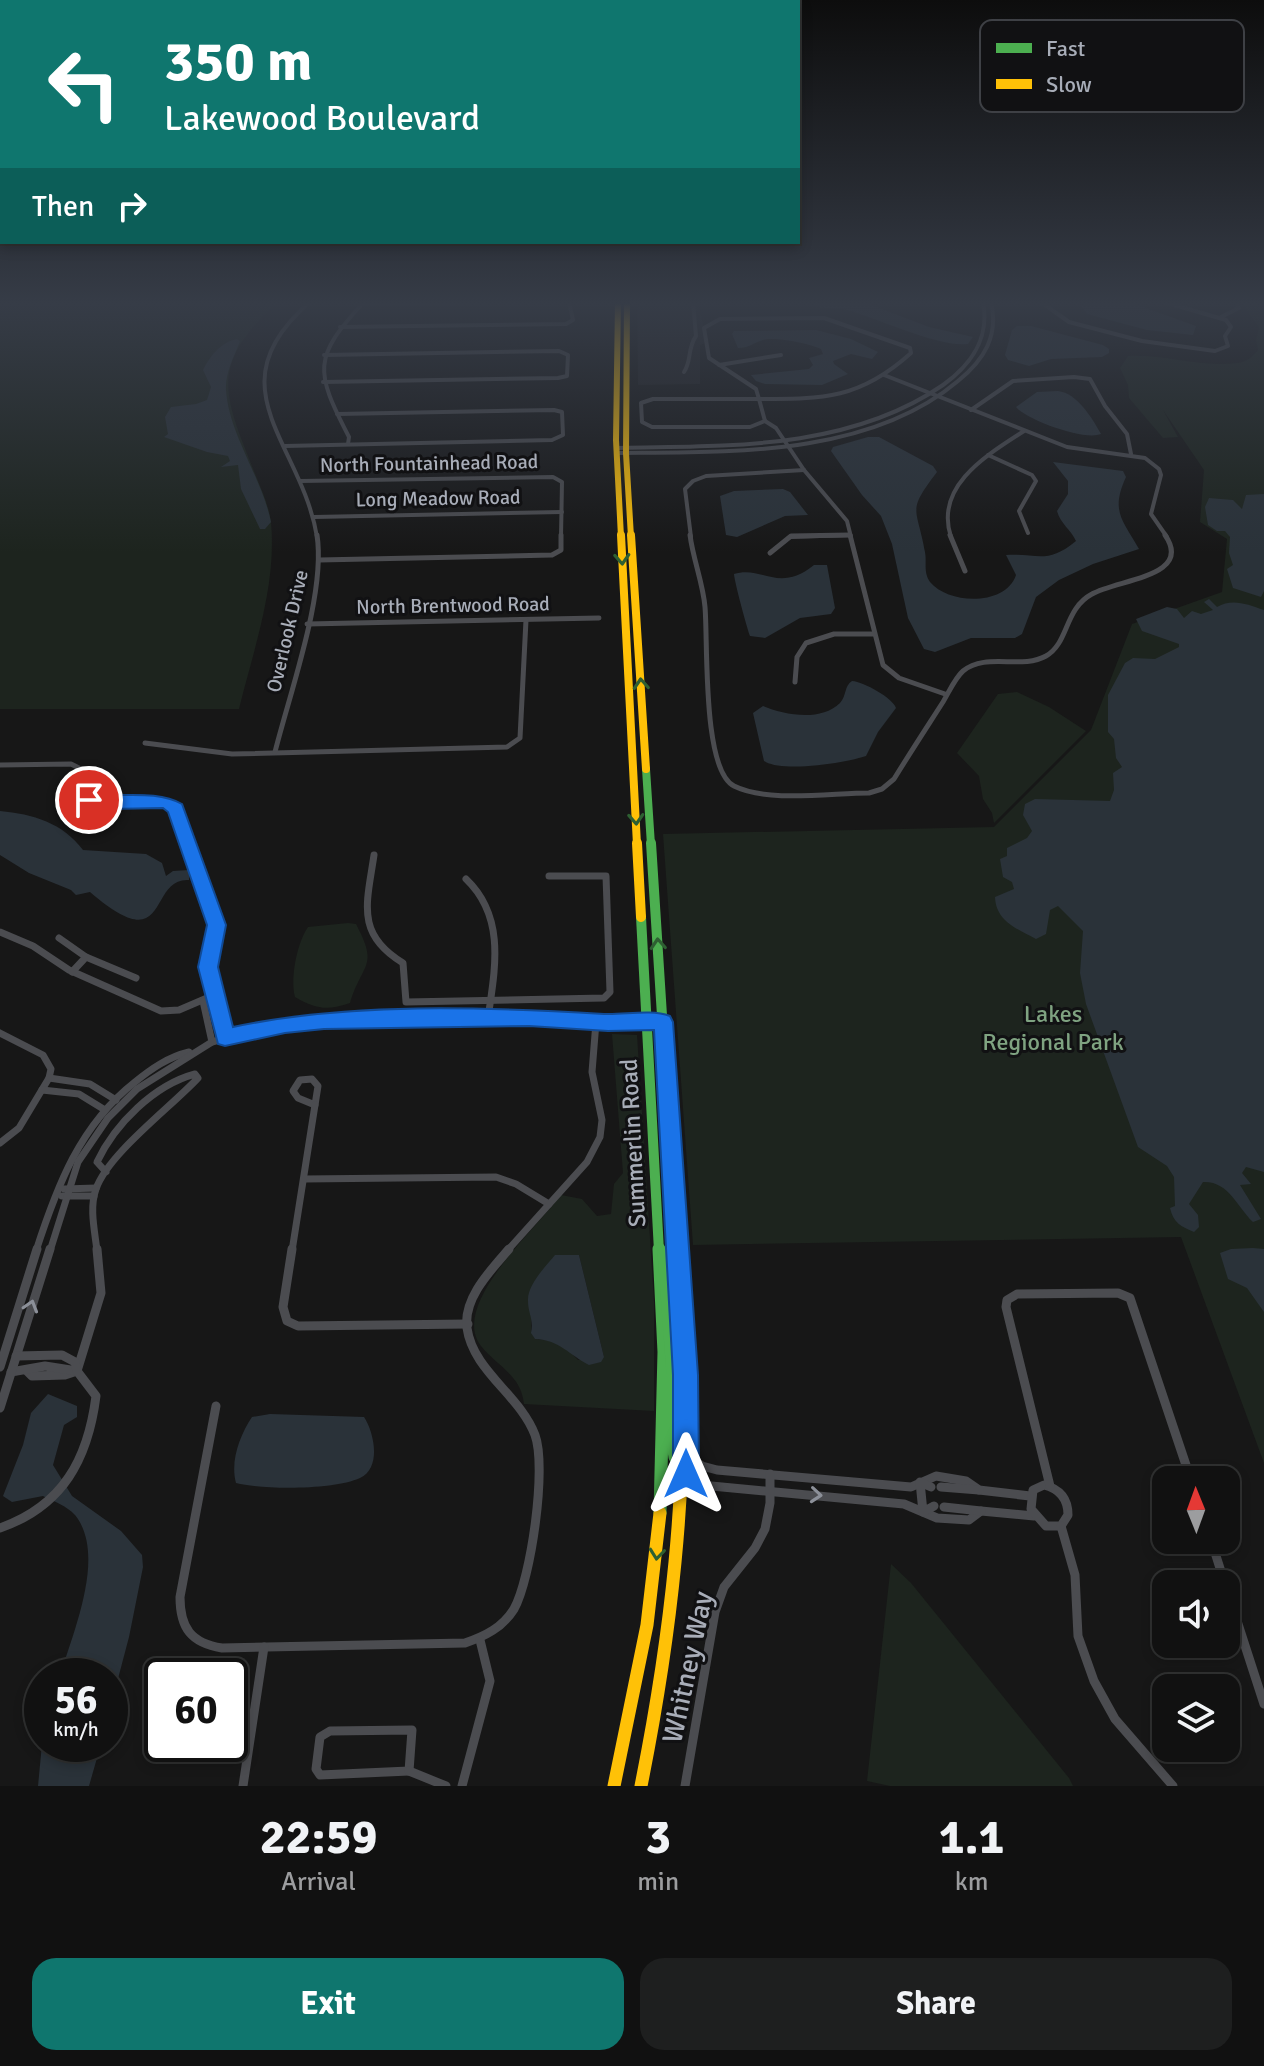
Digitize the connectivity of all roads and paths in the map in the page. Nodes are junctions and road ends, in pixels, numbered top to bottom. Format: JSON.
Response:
{"nodes":[{"id":1,"x":264,"y":385,"type":"edge"},
{"id":2,"x":324,"y":385,"type":"edge"},
{"id":3,"x":620,"y":385,"type":"edge"},
{"id":4,"x":624,"y":385,"type":"edge"},
{"id":5,"x":751,"y":385,"type":"edge"},
{"id":6,"x":865,"y":385,"type":"edge"},
{"id":7,"x":908,"y":385,"type":"edge"},
{"id":8,"x":943,"y":385,"type":"edge"},
{"id":9,"x":955,"y":385,"type":"edge"},
{"id":10,"x":1007,"y":385,"type":"edge"},
{"id":11,"x":1094,"y":385,"type":"edge"},
{"id":12,"x":930,"y":395,"type":"junction"},
{"id":13,"x":938,"y":398,"type":"junction"},
{"id":14,"x":759,"y":399,"type":"junction"},
{"id":15,"x":970,"y":411,"type":"junction"},
{"id":16,"x":337,"y":414,"type":"junction"},
{"id":17,"x":765,"y":421,"type":"junction"},
{"id":18,"x":1024,"y":431,"type":"junction"},
{"id":19,"x":785,"y":443,"type":"junction"},
{"id":20,"x":348,"y":444,"type":"junction"},
{"id":21,"x":285,"y":446,"type":"junction"},
{"id":22,"x":622,"y":451,"type":"junction"},
{"id":23,"x":1131,"y":454,"type":"junction"},
{"id":24,"x":988,"y":455,"type":"junction"},
{"id":25,"x":804,"y":470,"type":"junction"},
{"id":26,"x":300,"y":481,"type":"junction"},
{"id":27,"x":562,"y":512,"type":"junction"},
{"id":28,"x":314,"y":517,"type":"junction"},
{"id":29,"x":1028,"y":533,"type":"dead end"},
{"id":30,"x":850,"y":535,"type":"junction"},
{"id":31,"x":770,"y":553,"type":"dead end"},
{"id":32,"x":319,"y":560,"type":"junction"},
{"id":33,"x":965,"y":571,"type":"dead end"},
{"id":34,"x":599,"y":618,"type":"dead end"},
{"id":35,"x":526,"y":620,"type":"junction"},
{"id":36,"x":307,"y":624,"type":"junction"},
{"id":37,"x":874,"y":634,"type":"junction"},
{"id":38,"x":795,"y":682,"type":"dead end"},
{"id":39,"x":945,"y":694,"type":"junction"},
{"id":40,"x":145,"y":743,"type":"dead end"},
{"id":41,"x":275,"y":752,"type":"junction"},
{"id":42,"x":0,"y":765,"type":"edge"},
{"id":43,"x":374,"y":855,"type":"dead end"},
{"id":44,"x":549,"y":876,"type":"dead end"},
{"id":45,"x":466,"y":879,"type":"dead end"},
{"id":46,"x":0,"y":932,"type":"edge"},
{"id":47,"x":59,"y":938,"type":"dead end"},
{"id":48,"x":86,"y":957,"type":"junction"},
{"id":49,"x":72,"y":972,"type":"junction"},
{"id":50,"x":136,"y":978,"type":"dead end"},
{"id":51,"x":214,"y":995,"type":"junction"},
{"id":52,"x":203,"y":1001,"type":"junction"},
{"id":53,"x":489,"y":1002,"type":"junction"},
{"id":54,"x":488,"y":1018,"type":"junction"},
{"id":55,"x":596,"y":1022,"type":"junction"},
{"id":56,"x":647,"y":1022,"type":"junction"},
{"id":57,"x":663,"y":1022,"type":"junction"},
{"id":58,"x":0,"y":1033,"type":"edge"},
{"id":59,"x":225,"y":1038,"type":"junction"},
{"id":60,"x":212,"y":1042,"type":"junction"},
{"id":61,"x":49,"y":1078,"type":"junction"},
{"id":62,"x":76,"y":1081,"type":"junction"},
{"id":63,"x":42,"y":1090,"type":"junction"},
{"id":64,"x":70,"y":1091,"type":"junction"},
{"id":65,"x":118,"y":1101,"type":"junction"},
{"id":66,"x":315,"y":1105,"type":"dead end"},
{"id":67,"x":107,"y":1112,"type":"junction"},
{"id":68,"x":0,"y":1143,"type":"edge"},
{"id":69,"x":106,"y":1172,"type":"junction"},
{"id":70,"x":304,"y":1179,"type":"junction"},
{"id":71,"x":55,"y":1192,"type":"junction"},
{"id":72,"x":66,"y":1192,"type":"junction"},
{"id":73,"x":95,"y":1192,"type":"junction"},
{"id":74,"x":549,"y":1204,"type":"junction"},
{"id":75,"x":657,"y":1219,"type":"junction"},
{"id":76,"x":468,"y":1324,"type":"junction"},
{"id":77,"x":37,"y":1355,"type":"junction"},
{"id":78,"x":16,"y":1356,"type":"junction"},
{"id":79,"x":0,"y":1367,"type":"edge"},
{"id":80,"x":12,"y":1369,"type":"junction"},
{"id":81,"x":30,"y":1369,"type":"junction"},
{"id":82,"x":77,"y":1371,"type":"junction"},
{"id":83,"x":216,"y":1406,"type":"dead end"},
{"id":84,"x":0,"y":1408,"type":"edge"},
{"id":85,"x":687,"y":1455,"type":"junction"},
{"id":86,"x":1186,"y":1466,"type":"edge"},
{"id":87,"x":686,"y":1474,"type":"junction"},
{"id":88,"x":770,"y":1474,"type":"junction"},
{"id":89,"x":920,"y":1482,"type":"junction"},
{"id":90,"x":1050,"y":1486,"type":"junction"},
{"id":91,"x":979,"y":1490,"type":"junction"},
{"id":92,"x":770,"y":1491,"type":"junction"},
{"id":93,"x":1030,"y":1496,"type":"junction"},
{"id":94,"x":981,"y":1511,"type":"junction"},
{"id":95,"x":923,"y":1512,"type":"junction"},
{"id":96,"x":1034,"y":1516,"type":"junction"},
{"id":97,"x":1061,"y":1526,"type":"junction"},
{"id":98,"x":0,"y":1528,"type":"edge"},
{"id":99,"x":1240,"y":1629,"type":"edge"},
{"id":100,"x":480,"y":1640,"type":"junction"},
{"id":101,"x":264,"y":1647,"type":"junction"},
{"id":102,"x":1264,"y":1704,"type":"edge"},
{"id":103,"x":409,"y":1771,"type":"junction"},
{"id":104,"x":243,"y":1786,"type":"edge"},
{"id":105,"x":446,"y":1786,"type":"edge"},
{"id":106,"x":462,"y":1786,"type":"edge"},
{"id":107,"x":614,"y":1786,"type":"edge"},
{"id":108,"x":641,"y":1786,"type":"edge"},
{"id":109,"x":685,"y":1786,"type":"edge"},
{"id":110,"x":1173,"y":1786,"type":"edge"}],
"edges":[{"from":1,"to":21,"type":"street","name":"Overlook Drive"},
{"from":2,"to":16,"type":"street"},
{"from":3,"to":22,"type":"main road","name":"Summerlin Road"},
{"from":4,"to":22,"type":"main road","name":"Summerlin Road"},
{"from":5,"to":14,"type":"street"},
{"from":6,"to":14,"type":"street"},
{"from":7,"to":12,"type":"street"},
{"from":8,"to":12,"type":"street"},
{"from":9,"to":13,"type":"street"},
{"from":10,"to":15,"type":"street"},
{"from":11,"to":23,"type":"street"},
{"from":12,"to":13,"type":"street"},
{"from":12,"to":19,"type":"street"},
{"from":13,"to":15,"type":"street"},
{"from":13,"to":19,"type":"street"},
{"from":14,"to":17,"type":"street"},
{"from":14,"to":17,"type":"street"},
{"from":15,"to":18,"type":"street"},
{"from":16,"to":20,"type":"street"},
{"from":16,"to":20,"type":"street"},
{"from":17,"to":19,"type":"street"},
{"from":18,"to":23,"type":"street"},
{"from":18,"to":24,"type":"street"},
{"from":19,"to":22,"type":"street"},
{"from":19,"to":25,"type":"street"},
{"from":20,"to":21,"type":"street"},
{"from":21,"to":26,"type":"street","name":"Overlook Drive"},
{"from":22,"to":56,"type":"main road","name":"Summerlin Road","one_way":true},
{"from":57,"to":22,"type":"main road","name":"Summerlin Road","one_way":true},
{"from":23,"to":39,"type":"street"},
{"from":24,"to":29,"type":"street"},
{"from":24,"to":33,"type":"street"},
{"from":25,"to":30,"type":"street"},
{"from":25,"to":39,"type":"street"},
{"from":26,"to":27,"type":"street","name":"North Fountainhead Road"},
{"from":26,"to":28,"type":"street","name":"Overlook Drive"},
{"from":27,"to":28,"type":"street","name":"Long Meadow Road"},
{"from":27,"to":32,"type":"street"},
{"from":28,"to":32,"type":"street","name":"Overlook Drive"},
{"from":30,"to":31,"type":"street"},
{"from":30,"to":37,"type":"street"},
{"from":32,"to":36,"type":"street","name":"Overlook Drive"},
{"from":34,"to":35,"type":"street","name":"North Brentwood Road"},
{"from":35,"to":36,"type":"street","name":"North Brentwood Road"},
{"from":35,"to":41,"type":"street"},
{"from":36,"to":41,"type":"street","name":"Overlook Drive"},
{"from":37,"to":38,"type":"street"},
{"from":37,"to":39,"type":"street"},
{"from":40,"to":41,"type":"street"},
{"from":42,"to":51,"type":"street"},
{"from":43,"to":53,"type":"street"},
{"from":44,"to":53,"type":"street"},
{"from":45,"to":53,"type":"street"},
{"from":46,"to":49,"type":"street"},
{"from":47,"to":48,"type":"street"},
{"from":48,"to":49,"type":"street"},
{"from":48,"to":50,"type":"street"},
{"from":49,"to":52,"type":"street"},
{"from":51,"to":52,"type":"street"},
{"from":51,"to":59,"type":"street"},
{"from":52,"to":60,"type":"street"},
{"from":53,"to":54,"type":"street"},
{"from":54,"to":55,"type":"street"},
{"from":54,"to":59,"type":"street"},
{"from":55,"to":56,"type":"street"},
{"from":55,"to":74,"type":"street"},
{"from":56,"to":57,"type":"street"},
{"from":56,"to":75,"type":"main road","name":"Summerlin Road"},
{"from":57,"to":85,"type":"main road","name":"Summerlin Road"},
{"from":58,"to":61,"type":"street"},
{"from":59,"to":60,"type":"street"},
{"from":60,"to":65,"type":"street"},
{"from":61,"to":62,"type":"street"},
{"from":61,"to":63,"type":"street"},
{"from":62,"to":64,"type":"street"},
{"from":62,"to":65,"type":"street"},
{"from":63,"to":64,"type":"street"},
{"from":63,"to":68,"type":"street"},
{"from":64,"to":67,"type":"street"},
{"from":65,"to":67,"type":"street"},
{"from":66,"to":70,"type":"street"},
{"from":67,"to":71,"type":"street"},
{"from":67,"to":72,"type":"street"},
{"from":69,"to":69,"type":"street"},
{"from":69,"to":73,"type":"street"},
{"from":70,"to":74,"type":"street"},
{"from":70,"to":76,"type":"street"},
{"from":71,"to":72,"type":"street"},
{"from":71,"to":79,"type":"street"},
{"from":72,"to":73,"type":"street"},
{"from":78,"to":72,"type":"street","one_way":true},
{"from":73,"to":82,"type":"street"},
{"from":74,"to":76,"type":"street"},
{"from":75,"to":87,"type":"main road"},
{"from":75,"to":107,"type":"main road","name":"Summerlin Road","one_way":true},
{"from":76,"to":100,"type":"street"},
{"from":77,"to":78,"type":"street"},
{"from":77,"to":81,"type":"street"},
{"from":77,"to":82,"type":"street"},
{"from":78,"to":80,"type":"street"},
{"from":79,"to":80,"type":"street"},
{"from":80,"to":81,"type":"street"},
{"from":80,"to":84,"type":"street"},
{"from":81,"to":82,"type":"street"},
{"from":82,"to":98,"type":"street"},
{"from":83,"to":101,"type":"street"},
{"from":85,"to":87,"type":"main road","name":"Summerlin Road"},
{"from":85,"to":88,"type":"street"},
{"from":86,"to":90,"type":"street"},
{"from":87,"to":92,"type":"street"},
{"from":87,"to":108,"type":"main road","name":"Summerlin Road"},
{"from":88,"to":89,"type":"street"},
{"from":88,"to":92,"type":"street","name":"Whitney Way"},
{"from":89,"to":91,"type":"street"},
{"from":89,"to":91,"type":"street"},
{"from":89,"to":95,"type":"street"},
{"from":90,"to":93,"type":"street"},
{"from":90,"to":97,"type":"street"},
{"from":91,"to":93,"type":"street"},
{"from":92,"to":95,"type":"street","one_way":true},
{"from":92,"to":109,"type":"street","name":"Whitney Way"},
{"from":93,"to":96,"type":"street"},
{"from":94,"to":95,"type":"street"},
{"from":94,"to":95,"type":"street"},
{"from":94,"to":96,"type":"street"},
{"from":96,"to":97,"type":"street"},
{"from":97,"to":110,"type":"street"},
{"from":99,"to":102,"type":"street"},
{"from":100,"to":101,"type":"street"},
{"from":100,"to":106,"type":"street"},
{"from":101,"to":104,"type":"street"},
{"from":103,"to":103,"type":"street"},
{"from":103,"to":105,"type":"street"}]}
